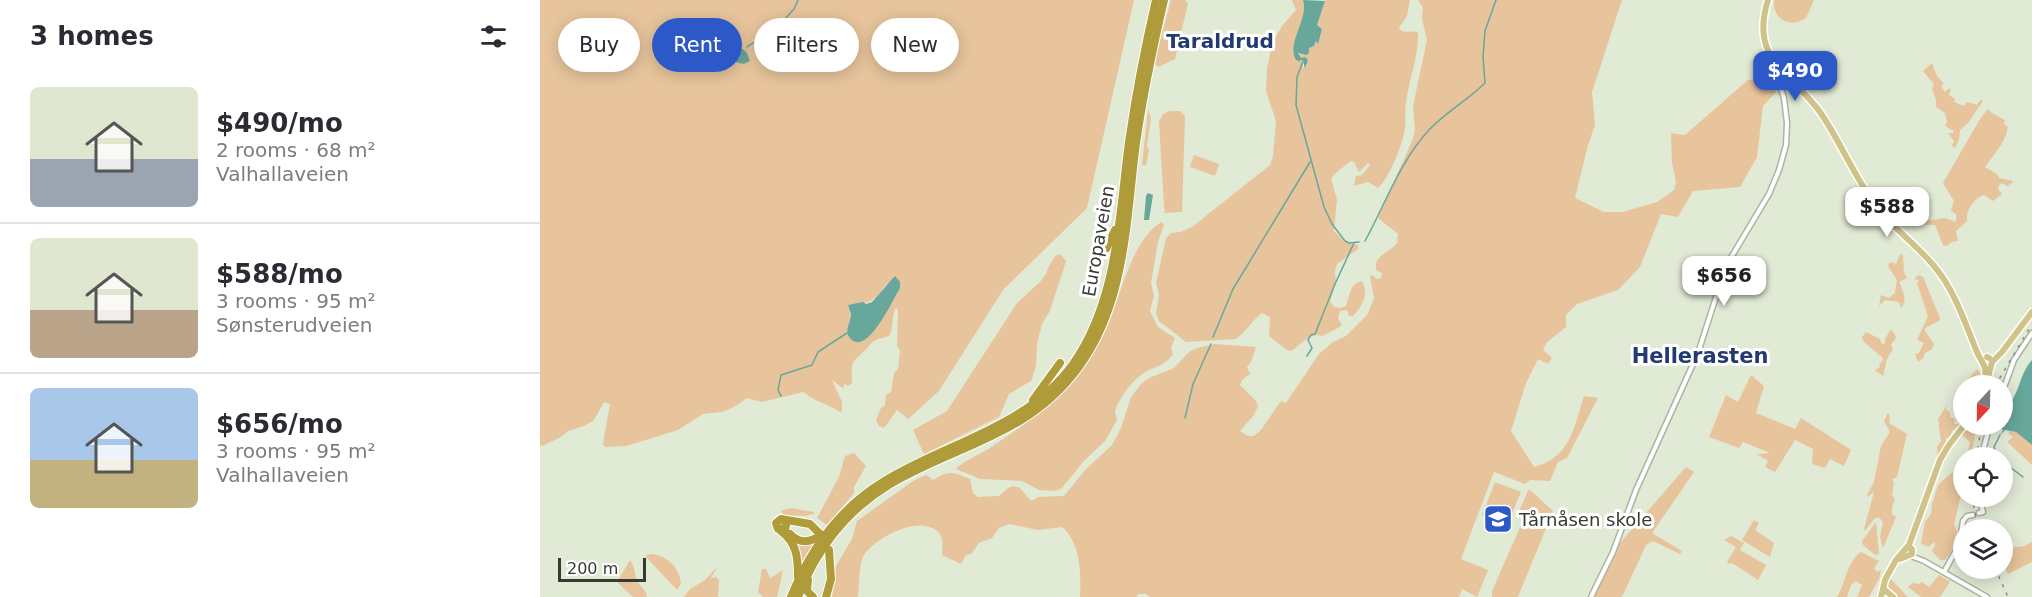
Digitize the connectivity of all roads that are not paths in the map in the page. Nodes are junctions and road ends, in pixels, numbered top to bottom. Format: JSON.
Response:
{"nodes":[{"id":1,"x":1156,"y":0,"type":"edge"},
{"id":2,"x":1164,"y":0,"type":"edge"},
{"id":3,"x":1768,"y":0,"type":"edge"},
{"id":4,"x":1785,"y":76,"type":"junction"},
{"id":5,"x":1120,"y":218,"type":"junction"},
{"id":6,"x":1106,"y":249,"type":"dead end"},
{"id":7,"x":2032,"y":312,"type":"edge"},
{"id":8,"x":2032,"y":333,"type":"edge"},
{"id":9,"x":1987,"y":362,"type":"junction"},
{"id":10,"x":1060,"y":363,"type":"dead end"},
{"id":11,"x":1986,"y":375,"type":"edge"},
{"id":12,"x":2009,"y":375,"type":"edge"},
{"id":13,"x":1023,"y":412,"type":"junction"},
{"id":14,"x":1956,"y":435,"type":"edge"},
{"id":15,"x":1980,"y":507,"type":"edge"},
{"id":16,"x":1981,"y":513,"type":"dead end"},
{"id":17,"x":1973,"y":514,"type":"dead end"},
{"id":18,"x":784,"y":526,"type":"junction"},
{"id":19,"x":823,"y":533,"type":"junction"},
{"id":20,"x":829,"y":550,"type":"dead end"},
{"id":21,"x":1909,"y":552,"type":"junction"},
{"id":22,"x":810,"y":569,"type":"junction"},
{"id":23,"x":1944,"y":572,"type":"junction"},
{"id":24,"x":797,"y":582,"type":"junction"},
{"id":25,"x":830,"y":586,"type":"junction"},
{"id":26,"x":1885,"y":595,"type":"edge"},
{"id":27,"x":791,"y":597,"type":"edge"},
{"id":28,"x":798,"y":597,"type":"edge"},
{"id":29,"x":813,"y":597,"type":"edge"},
{"id":30,"x":820,"y":597,"type":"edge"},
{"id":31,"x":826,"y":597,"type":"edge"},
{"id":32,"x":1591,"y":597,"type":"edge"},
{"id":33,"x":1987,"y":597,"type":"edge"}],
"edges":[{"from":1,"to":5,"type":"highway","name":"Europaveien"},
{"from":2,"to":22,"type":"highway","name":"Europaveien"},
{"from":3,"to":4,"type":"main road"},
{"from":4,"to":9,"type":"main road"},
{"from":4,"to":32,"type":"street"},
{"from":5,"to":6,"type":"highway"},
{"from":5,"to":13,"type":"highway","name":"Europaveien"},
{"from":7,"to":9,"type":"main road"},
{"from":8,"to":12,"type":"street"},
{"from":9,"to":11,"type":"main road"},
{"from":10,"to":13,"type":"highway"},
{"from":13,"to":19,"type":"highway","name":"Europaveien"},
{"from":14,"to":21,"type":"main road"},
{"from":15,"to":16,"type":"street"},
{"from":17,"to":23,"type":"street"},
{"from":18,"to":19,"type":"highway"},
{"from":18,"to":19,"type":"highway"},
{"from":18,"to":24,"type":"highway"},
{"from":19,"to":24,"type":"highway","name":"Europaveien"},
{"from":20,"to":25,"type":"highway"},
{"from":21,"to":23,"type":"street"},
{"from":21,"to":26,"type":"main road"},
{"from":22,"to":28,"type":"highway","name":"Europaveien"},
{"from":22,"to":29,"type":"highway"},
{"from":23,"to":33,"type":"street"},
{"from":24,"to":27,"type":"highway","name":"Europaveien"},
{"from":25,"to":30,"type":"highway"},
{"from":25,"to":31,"type":"highway"}]}
